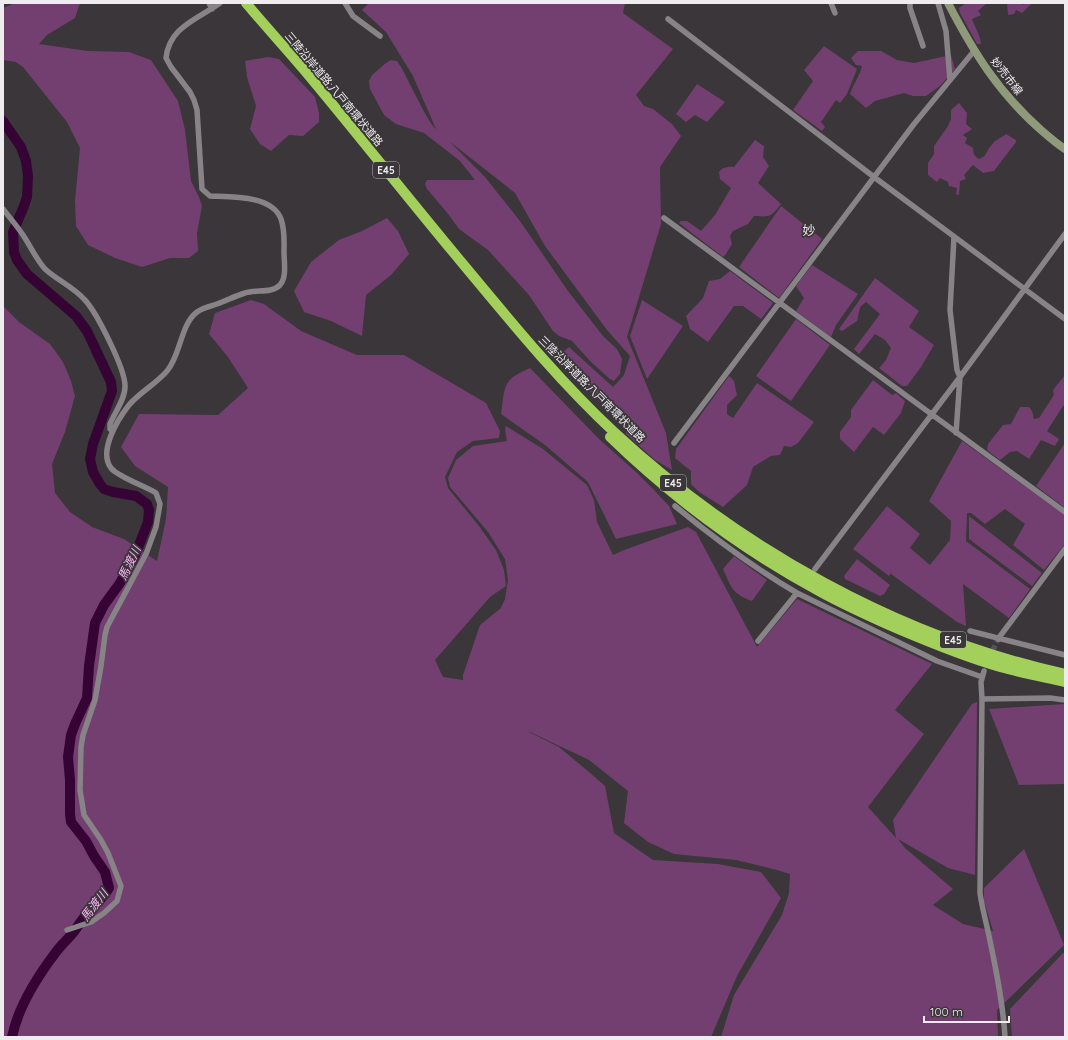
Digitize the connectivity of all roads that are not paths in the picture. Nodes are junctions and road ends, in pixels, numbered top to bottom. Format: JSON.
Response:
{"nodes":[{"id":1,"x":209,"y":3,"type":"edge"},
{"id":2,"x":220,"y":3,"type":"edge"},
{"id":3,"x":246,"y":3,"type":"edge"},
{"id":4,"x":345,"y":3,"type":"edge"},
{"id":5,"x":831,"y":3,"type":"edge"},
{"id":6,"x":910,"y":3,"type":"edge"},
{"id":7,"x":938,"y":3,"type":"edge"},
{"id":8,"x":948,"y":3,"type":"edge"},
{"id":9,"x":212,"y":9,"type":"junction"},
{"id":10,"x":835,"y":13,"type":"dead end"},
{"id":11,"x":668,"y":19,"type":"dead end"},
{"id":12,"x":380,"y":36,"type":"dead end"},
{"id":13,"x":923,"y":46,"type":"dead end"},
{"id":14,"x":974,"y":51,"type":"junction"},
{"id":15,"x":950,"y":80,"type":"junction"},
{"id":16,"x":1065,"y":149,"type":"edge"},
{"id":17,"x":874,"y":177,"type":"junction"},
{"id":18,"x":3,"y":209,"type":"edge"},
{"id":19,"x":664,"y":218,"type":"dead end"},
{"id":20,"x":1065,"y":234,"type":"edge"},
{"id":21,"x":954,"y":237,"type":"junction"},
{"id":22,"x":1025,"y":289,"type":"junction"},
{"id":23,"x":780,"y":303,"type":"junction"},
{"id":24,"x":1065,"y":319,"type":"edge"},
{"id":25,"x":525,"y":339,"type":"junction"},
{"id":26,"x":960,"y":377,"type":"junction"},
{"id":27,"x":931,"y":414,"type":"junction"},
{"id":28,"x":113,"y":432,"type":"junction"},
{"id":29,"x":956,"y":433,"type":"junction"},
{"id":30,"x":674,"y":443,"type":"dead end"},
{"id":31,"x":675,"y":506,"type":"dead end"},
{"id":32,"x":1065,"y":512,"type":"edge"},
{"id":33,"x":1065,"y":550,"type":"edge"},
{"id":34,"x":815,"y":569,"type":"dead end"},
{"id":35,"x":796,"y":594,"type":"junction"},
{"id":36,"x":970,"y":631,"type":"dead end"},
{"id":37,"x":998,"y":639,"type":"junction"},
{"id":38,"x":758,"y":641,"type":"dead end"},
{"id":39,"x":988,"y":653,"type":"junction"},
{"id":40,"x":1065,"y":655,"type":"edge"},
{"id":41,"x":1065,"y":667,"type":"edge"},
{"id":42,"x":1065,"y":674,"type":"edge"},
{"id":43,"x":1065,"y":682,"type":"edge"},
{"id":44,"x":982,"y":699,"type":"junction"},
{"id":45,"x":1065,"y":700,"type":"edge"},
{"id":46,"x":67,"y":930,"type":"dead end"},
{"id":47,"x":1005,"y":1037,"type":"edge"}],
"edges":[{"from":1,"to":9,"type":"street"},
{"from":2,"to":9,"type":"street"},
{"from":3,"to":25,"type":"highway","name":"三陸沿岸道路;八戸南環状道路","number":"E45"},
{"from":4,"to":12,"type":"street"},
{"from":5,"to":10,"type":"street"},
{"from":6,"to":13,"type":"street"},
{"from":7,"to":15,"type":"street"},
{"from":8,"to":14,"type":"main road","name":"妙売市線"},
{"from":9,"to":28,"type":"street"},
{"from":11,"to":17,"type":"street"},
{"from":14,"to":15,"type":"street"},
{"from":14,"to":16,"type":"main road","name":"妙売市線"},
{"from":15,"to":17,"type":"street"},
{"from":17,"to":21,"type":"street"},
{"from":17,"to":23,"type":"street"},
{"from":18,"to":28,"type":"street"},
{"from":19,"to":23,"type":"street"},
{"from":20,"to":22,"type":"street"},
{"from":21,"to":22,"type":"street"},
{"from":21,"to":26,"type":"street"},
{"from":22,"to":24,"type":"street"},
{"from":22,"to":26,"type":"street"},
{"from":23,"to":27,"type":"street"},
{"from":23,"to":30,"type":"street"},
{"from":25,"to":39,"type":"highway","name":"三陸沿岸道路;八戸南環状道路","number":"E45"},
{"from":25,"to":43,"type":"highway","name":"三陸沿岸道路;八戸南環状道路","number":"E45"},
{"from":26,"to":27,"type":"street"},
{"from":26,"to":29,"type":"street"},
{"from":27,"to":29,"type":"street"},
{"from":27,"to":34,"type":"street"},
{"from":28,"to":46,"type":"street"},
{"from":29,"to":32,"type":"street"},
{"from":31,"to":35,"type":"street"},
{"from":33,"to":37,"type":"street"},
{"from":35,"to":38,"type":"street"},
{"from":35,"to":44,"type":"street"},
{"from":36,"to":37,"type":"street"},
{"from":37,"to":40,"type":"street"},
{"from":39,"to":41,"type":"highway"},
{"from":39,"to":42,"type":"highway","name":"三陸沿岸道路;八戸南環状道路","number":"E45"},
{"from":44,"to":45,"type":"street"},
{"from":44,"to":47,"type":"street"}]}
